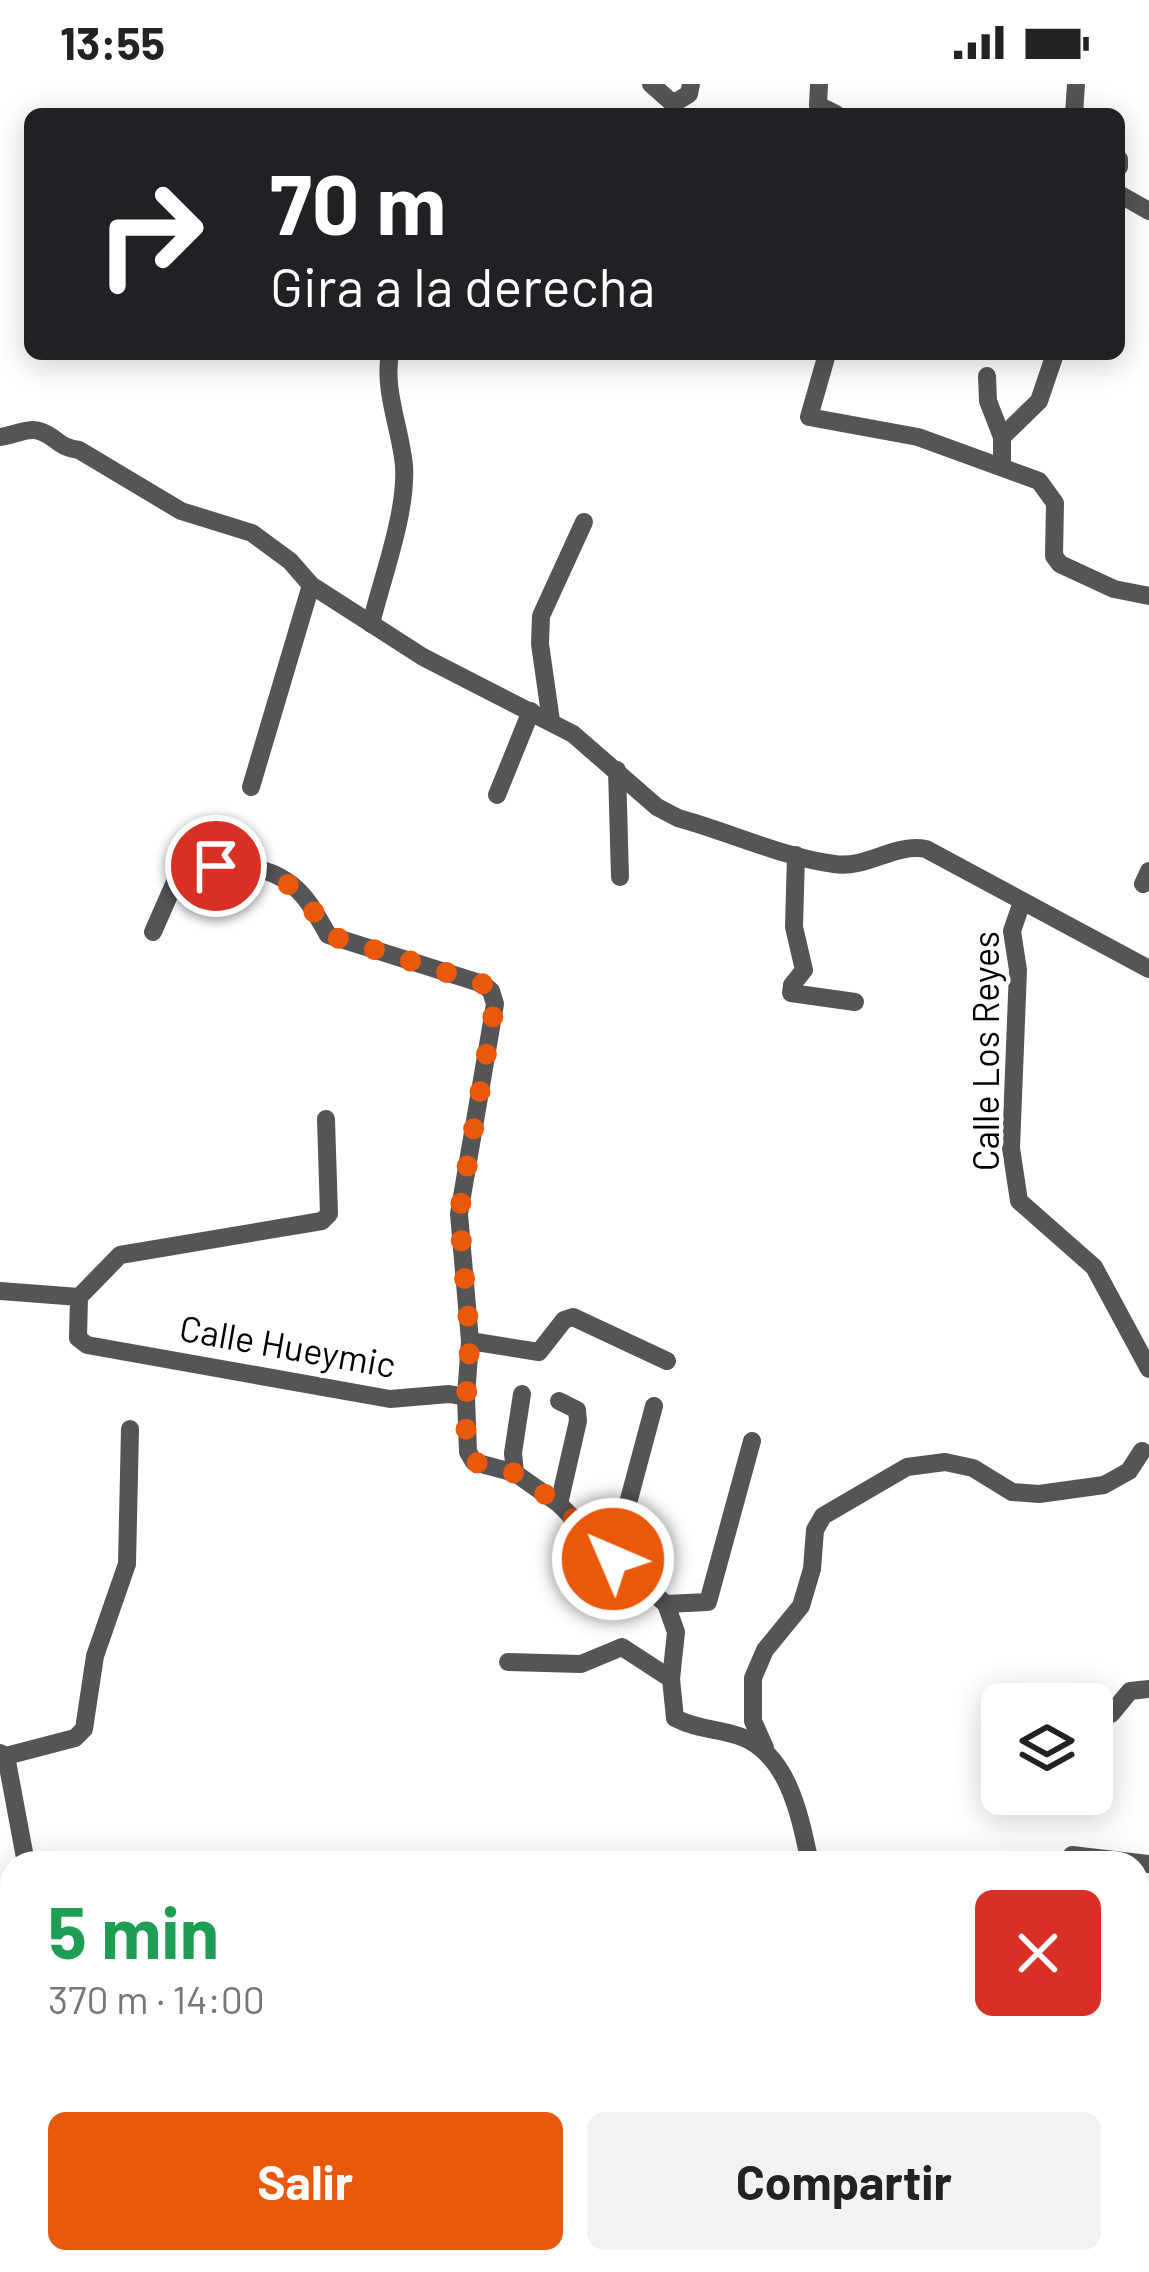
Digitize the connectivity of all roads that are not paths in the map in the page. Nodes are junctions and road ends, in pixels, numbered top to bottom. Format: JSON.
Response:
{"nodes":[{"id":1,"x":651,"y":84,"type":"edge"},
{"id":2,"x":688,"y":91,"type":"edge"},
{"id":3,"x":390,"y":360,"type":"edge"},
{"id":4,"x":825,"y":360,"type":"edge"},
{"id":5,"x":1053,"y":360,"type":"edge"},
{"id":6,"x":987,"y":376,"type":"dead end"},
{"id":7,"x":0,"y":437,"type":"edge"},
{"id":8,"x":1002,"y":437,"type":"junction"},
{"id":9,"x":1002,"y":467,"type":"junction"},
{"id":10,"x":584,"y":522,"type":"dead end"},
{"id":11,"x":311,"y":585,"type":"junction"},
{"id":12,"x":1149,"y":596,"type":"edge"},
{"id":13,"x":371,"y":624,"type":"junction"},
{"id":14,"x":531,"y":711,"type":"junction"},
{"id":15,"x":551,"y":721,"type":"junction"},
{"id":16,"x":617,"y":770,"type":"junction"},
{"id":17,"x":251,"y":788,"type":"dead end"},
{"id":18,"x":496,"y":795,"type":"dead end"},
{"id":19,"x":796,"y":855,"type":"junction"},
{"id":20,"x":620,"y":877,"type":"dead end"},
{"id":21,"x":1022,"y":902,"type":"junction"},
{"id":22,"x":153,"y":932,"type":"dead end"},
{"id":23,"x":1149,"y":969,"type":"edge"},
{"id":24,"x":855,"y":1002,"type":"dead end"},
{"id":25,"x":326,"y":1119,"type":"dead end"},
{"id":26,"x":0,"y":1291,"type":"edge"},
{"id":27,"x":79,"y":1298,"type":"junction"},
{"id":28,"x":470,"y":1341,"type":"junction"},
{"id":29,"x":667,"y":1361,"type":"dead end"},
{"id":30,"x":1149,"y":1370,"type":"edge"},
{"id":31,"x":522,"y":1394,"type":"dead end"},
{"id":32,"x":466,"y":1397,"type":"junction"},
{"id":33,"x":559,"y":1400,"type":"dead end"},
{"id":34,"x":654,"y":1406,"type":"dead end"},
{"id":35,"x":130,"y":1429,"type":"dead end"},
{"id":36,"x":752,"y":1441,"type":"dead end"},
{"id":37,"x":1142,"y":1450,"type":"dead end"},
{"id":38,"x":514,"y":1473,"type":"junction"},
{"id":39,"x":559,"y":1504,"type":"junction"},
{"id":40,"x":613,"y":1559,"type":"junction"},
{"id":41,"x":666,"y":1604,"type":"junction"},
{"id":42,"x":508,"y":1662,"type":"dead end"},
{"id":43,"x":671,"y":1679,"type":"junction"},
{"id":44,"x":1149,"y":1689,"type":"edge"},
{"id":45,"x":1113,"y":1711,"type":"edge"},
{"id":46,"x":765,"y":1748,"type":"junction"},
{"id":47,"x":3,"y":1755,"type":"edge"},
{"id":48,"x":23,"y":1851,"type":"edge"},
{"id":49,"x":807,"y":1851,"type":"edge"}],
"edges":[{"from":1,"to":2,"type":"street"},
{"from":3,"to":13,"type":"street"},
{"from":4,"to":9,"type":"street"},
{"from":5,"to":8,"type":"street"},
{"from":6,"to":8,"type":"street"},
{"from":7,"to":11,"type":"street"},
{"from":8,"to":9,"type":"street"},
{"from":9,"to":12,"type":"street"},
{"from":10,"to":15,"type":"street"},
{"from":11,"to":13,"type":"street"},
{"from":11,"to":17,"type":"street"},
{"from":13,"to":14,"type":"street"},
{"from":14,"to":15,"type":"street"},
{"from":14,"to":18,"type":"street"},
{"from":15,"to":16,"type":"street"},
{"from":16,"to":19,"type":"street"},
{"from":16,"to":20,"type":"street"},
{"from":19,"to":21,"type":"street"},
{"from":19,"to":24,"type":"street"},
{"from":21,"to":23,"type":"street"},
{"from":21,"to":30,"type":"street","name":"Calle Los Reyes"},
{"from":22,"to":28,"type":"street"},
{"from":25,"to":27,"type":"street"},
{"from":26,"to":27,"type":"street"},
{"from":27,"to":32,"type":"street","name":"Calle Hueymic"},
{"from":28,"to":29,"type":"street"},
{"from":28,"to":32,"type":"street"},
{"from":31,"to":38,"type":"street"},
{"from":32,"to":38,"type":"street"},
{"from":33,"to":39,"type":"street"},
{"from":34,"to":40,"type":"street"},
{"from":35,"to":47,"type":"street"},
{"from":36,"to":41,"type":"street"},
{"from":37,"to":46,"type":"street"},
{"from":38,"to":39,"type":"street"},
{"from":39,"to":40,"type":"street"},
{"from":40,"to":41,"type":"street"},
{"from":41,"to":43,"type":"street"},
{"from":42,"to":43,"type":"street"},
{"from":43,"to":46,"type":"street"},
{"from":44,"to":45,"type":"street"},
{"from":46,"to":49,"type":"street"},
{"from":47,"to":48,"type":"street"}]}
